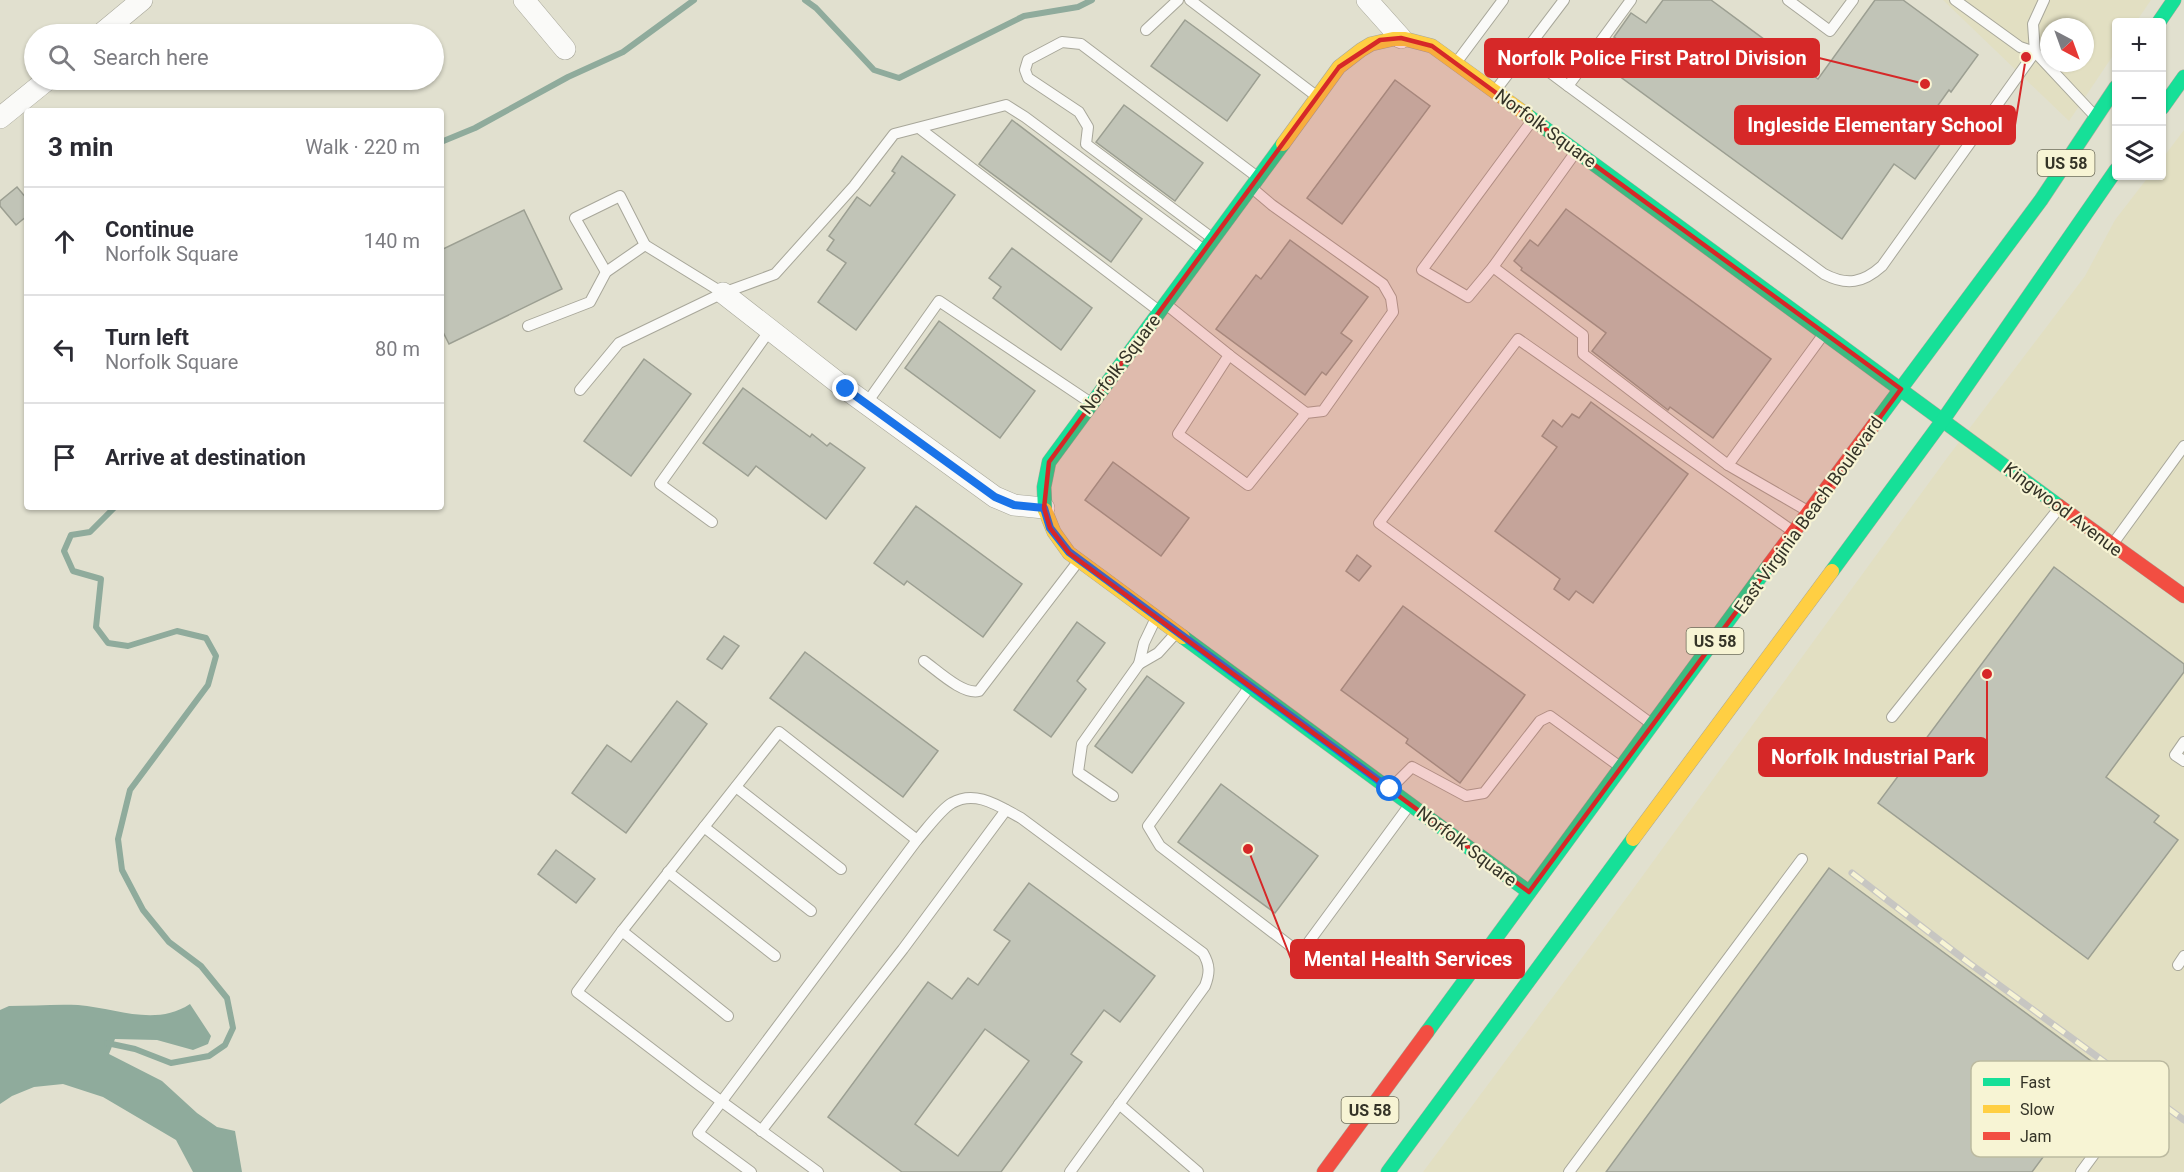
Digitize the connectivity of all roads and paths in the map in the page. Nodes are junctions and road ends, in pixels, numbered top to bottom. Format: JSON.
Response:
{"nodes":[{"id":1,"x":142,"y":0,"type":"edge"},
{"id":2,"x":524,"y":0,"type":"edge"},
{"id":3,"x":1178,"y":0,"type":"edge"},
{"id":4,"x":1190,"y":0,"type":"edge"},
{"id":5,"x":1367,"y":0,"type":"edge"},
{"id":6,"x":1503,"y":0,"type":"edge"},
{"id":7,"x":1564,"y":0,"type":"edge"},
{"id":8,"x":1631,"y":0,"type":"edge"},
{"id":9,"x":1788,"y":0,"type":"edge"},
{"id":10,"x":1853,"y":0,"type":"edge"},
{"id":11,"x":1955,"y":0,"type":"edge"},
{"id":12,"x":2044,"y":0,"type":"edge"},
{"id":13,"x":2174,"y":0,"type":"edge"},
{"id":14,"x":2162,"y":18,"type":"edge"},
{"id":15,"x":113,"y":24,"type":"edge"},
{"id":16,"x":1146,"y":30,"type":"dead end"},
{"id":17,"x":1401,"y":38,"type":"junction"},
{"id":18,"x":565,"y":49,"type":"dead end"},
{"id":19,"x":1524,"y":52,"type":"junction"},
{"id":20,"x":2035,"y":52,"type":"junction"},
{"id":21,"x":1456,"y":63,"type":"junction"},
{"id":22,"x":2184,"y":77,"type":"edge"},
{"id":23,"x":1568,"y":86,"type":"junction"},
{"id":24,"x":35,"y":90,"type":"edge"},
{"id":25,"x":1495,"y":91,"type":"junction"},
{"id":26,"x":2112,"y":93,"type":"edge"},
{"id":27,"x":1317,"y":97,"type":"junction"},
{"id":28,"x":2166,"y":102,"type":"edge"},
{"id":29,"x":2096,"y":117,"type":"junction"},
{"id":30,"x":0,"y":118,"type":"edge"},
{"id":31,"x":1533,"y":119,"type":"junction"},
{"id":32,"x":919,"y":128,"type":"junction"},
{"id":33,"x":1576,"y":150,"type":"junction"},
{"id":34,"x":2112,"y":176,"type":"edge"},
{"id":35,"x":1255,"y":183,"type":"junction"},
{"id":36,"x":645,"y":245,"type":"junction"},
{"id":37,"x":1209,"y":245,"type":"junction"},
{"id":38,"x":1493,"y":267,"type":"junction"},
{"id":39,"x":606,"y":272,"type":"junction"},
{"id":40,"x":723,"y":294,"type":"junction"},
{"id":41,"x":1162,"y":308,"type":"junction"},
{"id":42,"x":528,"y":326,"type":"dead end"},
{"id":43,"x":770,"y":330,"type":"junction"},
{"id":44,"x":1824,"y":333,"type":"junction"},
{"id":45,"x":1229,"y":355,"type":"junction"},
{"id":46,"x":1901,"y":389,"type":"junction"},
{"id":47,"x":580,"y":390,"type":"dead end"},
{"id":48,"x":1091,"y":403,"type":"junction"},
{"id":49,"x":866,"y":404,"type":"junction"},
{"id":50,"x":1306,"y":413,"type":"junction"},
{"id":51,"x":1943,"y":420,"type":"junction"},
{"id":52,"x":2184,"y":446,"type":"edge"},
{"id":53,"x":1728,"y":465,"type":"junction"},
{"id":54,"x":2060,"y":507,"type":"junction"},
{"id":55,"x":1044,"y":508,"type":"junction"},
{"id":56,"x":1809,"y":512,"type":"junction"},
{"id":57,"x":712,"y":522,"type":"dead end"},
{"id":58,"x":1794,"y":532,"type":"junction"},
{"id":59,"x":2111,"y":545,"type":"junction"},
{"id":60,"x":1079,"y":560,"type":"junction"},
{"id":61,"x":2184,"y":596,"type":"edge"},
{"id":62,"x":1156,"y":617,"type":"junction"},
{"id":63,"x":1176,"y":633,"type":"junction"},
{"id":64,"x":924,"y":661,"type":"dead end"},
{"id":65,"x":1139,"y":664,"type":"junction"},
{"id":66,"x":1250,"y":686,"type":"junction"},
{"id":67,"x":1892,"y":717,"type":"dead end"},
{"id":68,"x":1653,"y":725,"type":"junction"},
{"id":69,"x":2184,"y":742,"type":"edge"},
{"id":70,"x":2184,"y":761,"type":"edge"},
{"id":71,"x":1622,"y":768,"type":"junction"},
{"id":72,"x":736,"y":787,"type":"junction"},
{"id":73,"x":1390,"y":789,"type":"junction"},
{"id":74,"x":1113,"y":796,"type":"dead end"},
{"id":75,"x":1410,"y":804,"type":"junction"},
{"id":76,"x":1006,"y":810,"type":"junction"},
{"id":77,"x":704,"y":827,"type":"junction"},
{"id":78,"x":917,"y":840,"type":"junction"},
{"id":79,"x":1802,"y":859,"type":"dead end"},
{"id":80,"x":841,"y":869,"type":"dead end"},
{"id":81,"x":668,"y":873,"type":"junction"},
{"id":82,"x":1529,"y":892,"type":"junction"},
{"id":83,"x":811,"y":911,"type":"dead end"},
{"id":84,"x":622,"y":931,"type":"junction"},
{"id":85,"x":775,"y":956,"type":"dead end"},
{"id":86,"x":728,"y":1016,"type":"dead end"},
{"id":87,"x":722,"y":1102,"type":"junction"},
{"id":88,"x":1119,"y":1104,"type":"junction"},
{"id":89,"x":761,"y":1131,"type":"junction"},
{"id":90,"x":2092,"y":1157,"type":"edge"},
{"id":91,"x":752,"y":1172,"type":"edge"},
{"id":92,"x":818,"y":1172,"type":"edge"},
{"id":93,"x":1070,"y":1172,"type":"edge"},
{"id":94,"x":1198,"y":1172,"type":"edge"},
{"id":95,"x":1324,"y":1172,"type":"edge"},
{"id":96,"x":1388,"y":1172,"type":"edge"},
{"id":97,"x":1569,"y":1172,"type":"edge"},
{"id":98,"x":2081,"y":1172,"type":"edge"}],
"edges":[{"from":1,"to":15,"type":"street"},
{"from":2,"to":18,"type":"street"},
{"from":3,"to":16,"type":"lane"},
{"from":4,"to":27,"type":"lane"},
{"from":5,"to":17,"type":"street"},
{"from":6,"to":21,"type":"lane"},
{"from":7,"to":19,"type":"lane"},
{"from":8,"to":23,"type":"lane"},
{"from":9,"to":10,"type":"lane"},
{"from":11,"to":20,"type":"lane"},
{"from":12,"to":20,"type":"lane"},
{"from":13,"to":14,"type":"main road"},
{"from":17,"to":21,"type":"main road","name":"Norfolk Square"},
{"from":17,"to":27,"type":"main road","name":"Norfolk Square"},
{"from":19,"to":23,"type":"lane"},
{"from":19,"to":25,"type":"lane"},
{"from":20,"to":23,"type":"lane"},
{"from":20,"to":29,"type":"lane"},
{"from":21,"to":25,"type":"main road","name":"Norfolk Square"},
{"from":22,"to":28,"type":"main road"},
{"from":24,"to":30,"type":"street"},
{"from":25,"to":31,"type":"main road","name":"Norfolk Square"},
{"from":26,"to":29,"type":"main road","name":"East Virginia Beach Boulevard","number":"US 58"},
{"from":27,"to":35,"type":"main road","name":"Norfolk Square"},
{"from":29,"to":46,"type":"main road","name":"East Virginia Beach Boulevard","number":"US 58"},
{"from":31,"to":33,"type":"main road","name":"Norfolk Square"},
{"from":31,"to":38,"type":"lane"},
{"from":32,"to":37,"type":"lane"},
{"from":32,"to":40,"type":"lane"},
{"from":32,"to":41,"type":"lane"},
{"from":33,"to":38,"type":"lane"},
{"from":33,"to":44,"type":"main road","name":"Norfolk Square"},
{"from":34,"to":51,"type":"main road","number":"US 58"},
{"from":35,"to":37,"type":"main road","name":"Norfolk Square"},
{"from":35,"to":37,"type":"lane"},
{"from":35,"to":50,"type":"lane"},
{"from":36,"to":39,"type":"lane"},
{"from":36,"to":39,"type":"lane"},
{"from":36,"to":40,"type":"lane"},
{"from":37,"to":41,"type":"main road","name":"Norfolk Square"},
{"from":38,"to":53,"type":"lane"},
{"from":39,"to":42,"type":"lane"},
{"from":40,"to":43,"type":"street"},
{"from":40,"to":47,"type":"lane"},
{"from":41,"to":45,"type":"lane"},
{"from":41,"to":48,"type":"main road","name":"Norfolk Square"},
{"from":43,"to":49,"type":"street"},
{"from":43,"to":57,"type":"lane"},
{"from":44,"to":46,"type":"main road","name":"Norfolk Square"},
{"from":44,"to":53,"type":"lane"},
{"from":45,"to":50,"type":"lane"},
{"from":45,"to":50,"type":"lane"},
{"from":46,"to":51,"type":"main road","name":"Norfolk Square"},
{"from":46,"to":56,"type":"main road","name":"East Virginia Beach Boulevard","number":"US 58"},
{"from":48,"to":49,"type":"lane"},
{"from":48,"to":55,"type":"main road","name":"Norfolk Square"},
{"from":49,"to":55,"type":"street"},
{"from":51,"to":54,"type":"main road","name":"Kingwood Avenue"},
{"from":51,"to":96,"type":"main road","number":"US 58"},
{"from":52,"to":59,"type":"lane"},
{"from":53,"to":56,"type":"lane"},
{"from":54,"to":59,"type":"main road","name":"Kingwood Avenue"},
{"from":54,"to":67,"type":"lane"},
{"from":55,"to":60,"type":"main road","name":"Norfolk Square"},
{"from":56,"to":58,"type":"main road","name":"East Virginia Beach Boulevard","number":"US 58"},
{"from":58,"to":68,"type":"main road","name":"East Virginia Beach Boulevard","number":"US 58"},
{"from":58,"to":68,"type":"lane"},
{"from":59,"to":61,"type":"main road","name":"Kingwood Avenue"},
{"from":60,"to":62,"type":"main road","name":"Norfolk Square"},
{"from":60,"to":64,"type":"lane"},
{"from":62,"to":63,"type":"main road","name":"Norfolk Square"},
{"from":62,"to":65,"type":"lane"},
{"from":63,"to":65,"type":"lane"},
{"from":63,"to":66,"type":"main road","name":"Norfolk Square"},
{"from":65,"to":74,"type":"lane"},
{"from":66,"to":73,"type":"main road","name":"Norfolk Square"},
{"from":66,"to":75,"type":"lane"},
{"from":68,"to":71,"type":"main road","name":"East Virginia Beach Boulevard","number":"US 58"},
{"from":69,"to":70,"type":"lane"},
{"from":71,"to":73,"type":"lane"},
{"from":71,"to":82,"type":"main road","name":"East Virginia Beach Boulevard","number":"US 58"},
{"from":72,"to":77,"type":"lane"},
{"from":72,"to":78,"type":"lane"},
{"from":72,"to":80,"type":"lane"},
{"from":73,"to":75,"type":"main road","name":"Norfolk Square"},
{"from":75,"to":82,"type":"main road","name":"Norfolk Square"},
{"from":76,"to":78,"type":"lane"},
{"from":76,"to":88,"type":"lane"},
{"from":76,"to":89,"type":"lane"},
{"from":77,"to":81,"type":"lane"},
{"from":77,"to":83,"type":"lane"},
{"from":78,"to":87,"type":"lane"},
{"from":79,"to":97,"type":"lane"},
{"from":81,"to":84,"type":"lane"},
{"from":81,"to":85,"type":"lane"},
{"from":82,"to":95,"type":"main road","name":"East Virginia Beach Boulevard","number":"US 58"},
{"from":84,"to":86,"type":"lane"},
{"from":84,"to":87,"type":"lane"},
{"from":87,"to":89,"type":"lane"},
{"from":87,"to":91,"type":"lane"},
{"from":88,"to":93,"type":"lane"},
{"from":88,"to":94,"type":"lane"},
{"from":89,"to":92,"type":"lane"},
{"from":90,"to":98,"type":"lane"}]}
